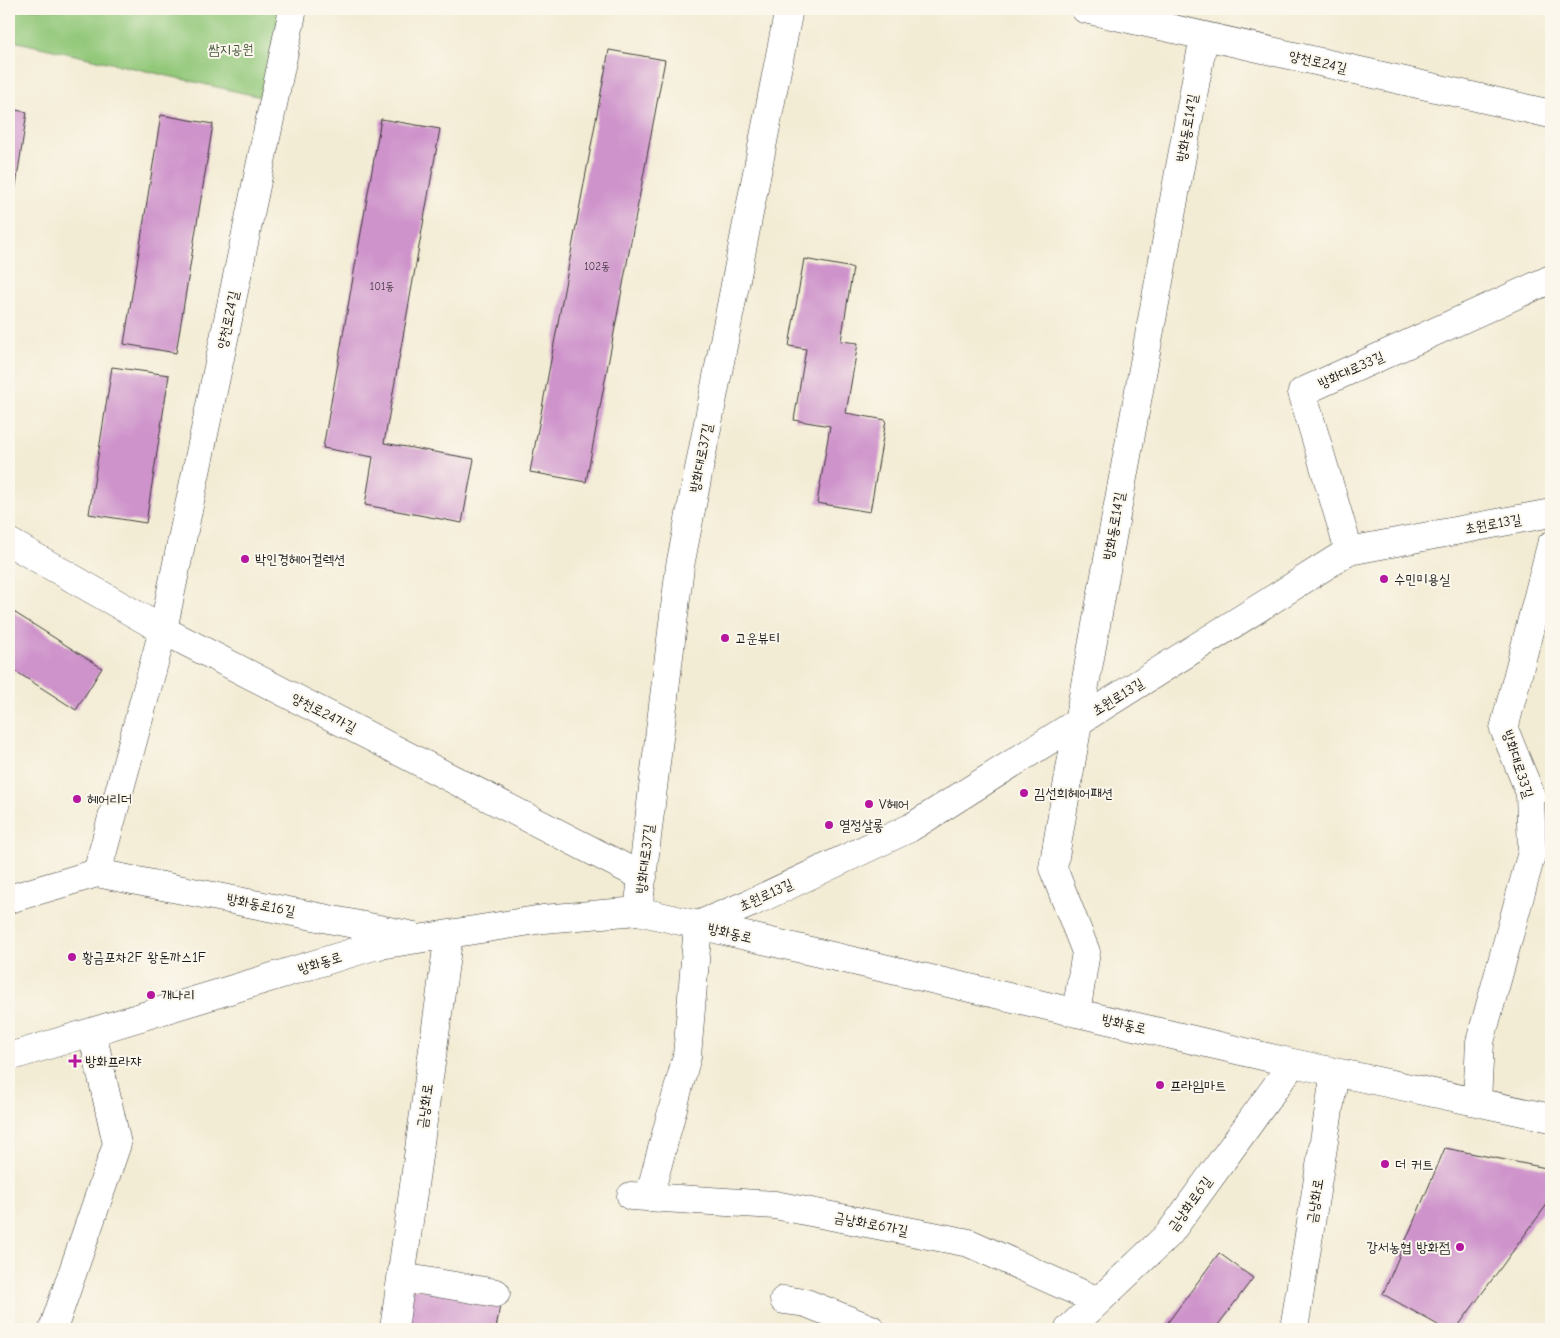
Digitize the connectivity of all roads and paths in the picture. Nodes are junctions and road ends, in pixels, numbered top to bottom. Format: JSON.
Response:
{"nodes":[{"id":1,"x":293,"y":9,"type":"edge"},
{"id":2,"x":789,"y":9,"type":"edge"},
{"id":3,"x":1085,"y":9,"type":"edge"},
{"id":4,"x":1204,"y":36,"type":"junction"},
{"id":5,"x":1551,"y":114,"type":"edge"},
{"id":6,"x":1551,"y":279,"type":"edge"},
{"id":7,"x":1551,"y":513,"type":"edge"},
{"id":8,"x":9,"y":542,"type":"edge"},
{"id":9,"x":1551,"y":545,"type":"edge"},
{"id":10,"x":1348,"y":551,"type":"junction"},
{"id":11,"x":163,"y":630,"type":"junction"},
{"id":12,"x":1078,"y":723,"type":"junction"},
{"id":13,"x":97,"y":873,"type":"junction"},
{"id":14,"x":643,"y":877,"type":"junction"},
{"id":15,"x":9,"y":899,"type":"edge"},
{"id":16,"x":638,"y":912,"type":"junction"},
{"id":17,"x":698,"y":925,"type":"junction"},
{"id":18,"x":437,"y":936,"type":"junction"},
{"id":19,"x":1076,"y":1013,"type":"junction"},
{"id":20,"x":92,"y":1032,"type":"junction"},
{"id":21,"x":9,"y":1057,"type":"edge"},
{"id":22,"x":1293,"y":1063,"type":"junction"},
{"id":23,"x":1335,"y":1072,"type":"junction"},
{"id":24,"x":1477,"y":1101,"type":"junction"},
{"id":25,"x":1551,"y":1118,"type":"edge"},
{"id":26,"x":640,"y":1196,"type":"joint"},
{"id":27,"x":402,"y":1277,"type":"junction"},
{"id":28,"x":496,"y":1293,"type":"dead end"},
{"id":29,"x":784,"y":1300,"type":"dead end"},
{"id":30,"x":1098,"y":1301,"type":"junction"},
{"id":31,"x":53,"y":1329,"type":"edge"},
{"id":32,"x":394,"y":1329,"type":"edge"},
{"id":33,"x":871,"y":1329,"type":"edge"},
{"id":34,"x":1069,"y":1329,"type":"edge"},
{"id":35,"x":1294,"y":1329,"type":"edge"}],
"edges":[{"from":1,"to":11,"type":"street","name":"양천로24길"},
{"from":2,"to":14,"type":"street","name":"방화대로37길"},
{"from":3,"to":4,"type":"street","name":"양천로24길"},
{"from":4,"to":5,"type":"street","name":"양천로24길"},
{"from":4,"to":12,"type":"street","name":"방화동로14길"},
{"from":6,"to":10,"type":"street","name":"방화대로33길"},
{"from":7,"to":10,"type":"street","name":"초원로13길"},
{"from":8,"to":11,"type":"street","name":"양천로24가길"},
{"from":9,"to":24,"type":"street","name":"방화대로33길"},
{"from":10,"to":12,"type":"street","name":"초원로13길"},
{"from":11,"to":13,"type":"street"},
{"from":11,"to":14,"type":"street","name":"양천로24가길"},
{"from":12,"to":17,"type":"street","name":"초원로13길"},
{"from":12,"to":19,"type":"street","name":"방화동로14길"},
{"from":13,"to":15,"type":"street","name":"방화동로16길"},
{"from":13,"to":18,"type":"street","name":"방화동로16길"},
{"from":14,"to":16,"type":"street","name":"방화대로37길"},
{"from":16,"to":17,"type":"street","name":"방화동로"},
{"from":16,"to":18,"type":"street","name":"방화동로"},
{"from":17,"to":19,"type":"street","name":"방화동로"},
{"from":17,"to":26,"type":"street","name":"방화동로"},
{"from":18,"to":20,"type":"street","name":"방화동로"},
{"from":18,"to":27,"type":"street","name":"금낭화로"},
{"from":19,"to":22,"type":"street","name":"방화동로"},
{"from":20,"to":21,"type":"street","name":"방화동로"},
{"from":20,"to":31,"type":"street"},
{"from":22,"to":23,"type":"street","name":"방화동로"},
{"from":22,"to":30,"type":"street","name":"금낭화로6길"},
{"from":23,"to":24,"type":"street","name":"방화동로"},
{"from":23,"to":35,"type":"street","name":"금낭화로"},
{"from":24,"to":25,"type":"street","name":"방화동로"},
{"from":26,"to":30,"type":"street","name":"금낭화로6가길"},
{"from":27,"to":28,"type":"street"},
{"from":27,"to":32,"type":"street","name":"금낭화로"},
{"from":29,"to":33,"type":"street"},
{"from":30,"to":34,"type":"street","name":"금낭화로6길"}]}
